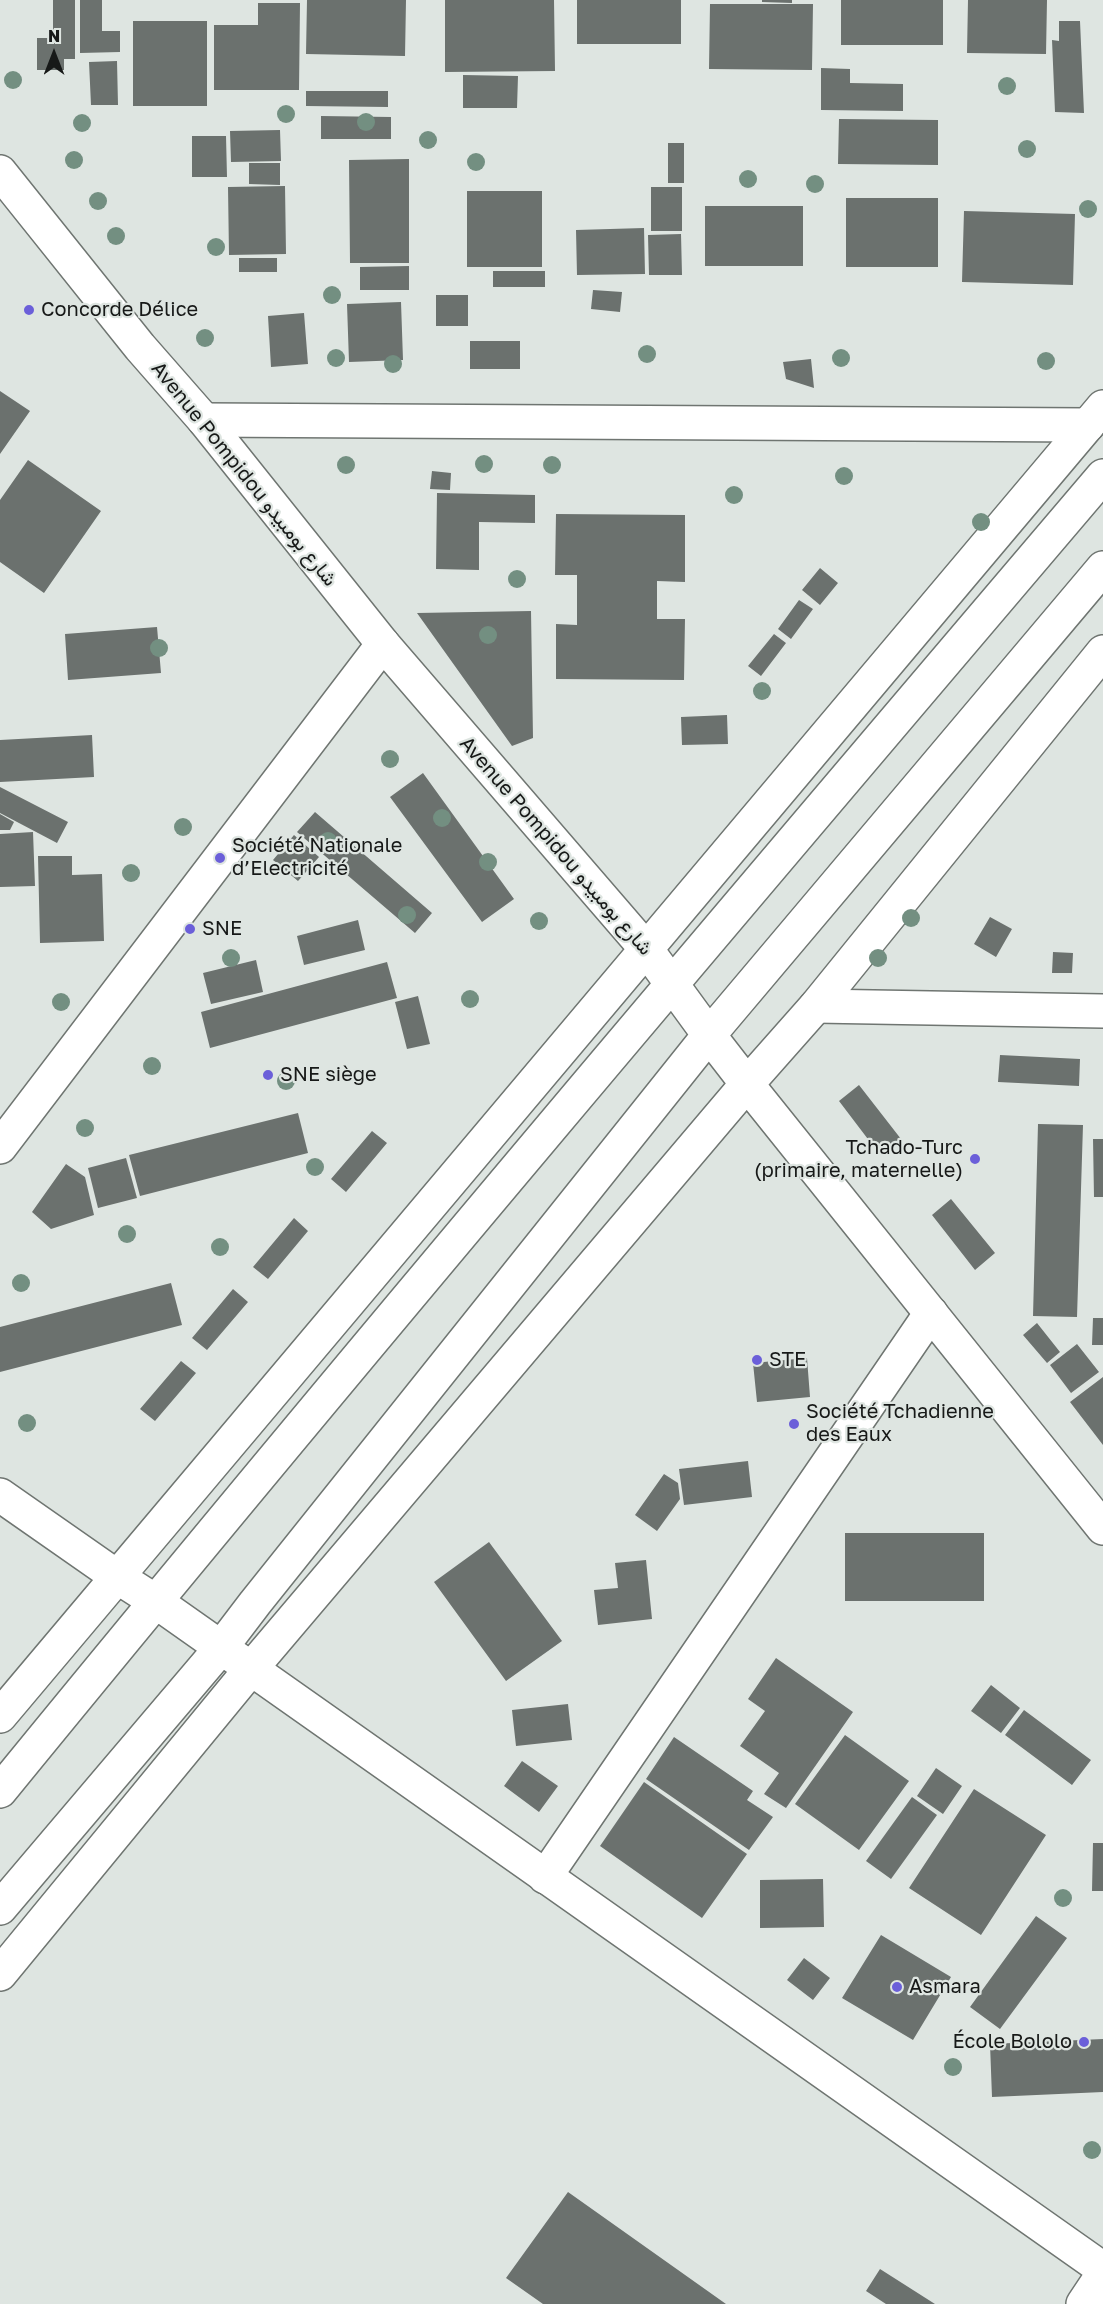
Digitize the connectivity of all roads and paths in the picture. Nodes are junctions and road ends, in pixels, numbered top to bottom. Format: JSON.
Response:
{"nodes":[{"id":1,"x":1,"y":178,"type":"edge"},
{"id":2,"x":1095,"y":416,"type":"edge"},
{"id":3,"x":204,"y":420,"type":"junction"},
{"id":4,"x":1103,"y":477,"type":"edge"},
{"id":5,"x":1103,"y":568,"type":"edge"},
{"id":6,"x":383,"y":644,"type":"junction"},
{"id":7,"x":1103,"y":652,"type":"edge"},
{"id":8,"x":647,"y":950,"type":"junction"},
{"id":9,"x":671,"y":984,"type":"junction"},
{"id":10,"x":816,"y":1005,"type":"junction"},
{"id":11,"x":1103,"y":1011,"type":"edge"},
{"id":12,"x":708,"y":1035,"type":"junction"},
{"id":13,"x":747,"y":1084,"type":"junction"},
{"id":14,"x":0,"y":1147,"type":"edge"},
{"id":15,"x":931,"y":1313,"type":"junction"},
{"id":16,"x":0,"y":1495,"type":"edge"},
{"id":17,"x":1103,"y":1528,"type":"edge"},
{"id":18,"x":116,"y":1576,"type":"junction"},
{"id":19,"x":155,"y":1601,"type":"junction"},
{"id":20,"x":220,"y":1648,"type":"junction"},
{"id":21,"x":250,"y":1670,"type":"junction"},
{"id":22,"x":0,"y":1716,"type":"edge"},
{"id":23,"x":0,"y":1791,"type":"edge"},
{"id":24,"x":545,"y":1877,"type":"junction"},
{"id":25,"x":0,"y":1908,"type":"edge"},
{"id":26,"x":0,"y":1974,"type":"edge"},
{"id":27,"x":1103,"y":2269,"type":"edge"},
{"id":28,"x":1103,"y":2274,"type":"edge"},
{"id":29,"x":1083,"y":2304,"type":"edge"}],
"edges":[{"from":1,"to":3,"type":"street","name":"Avenue Pompidou شارع بومبيدو"},
{"from":2,"to":3,"type":"street"},
{"from":2,"to":8,"type":"street"},
{"from":3,"to":6,"type":"street","name":"Avenue Pompidou شارع بومبيدو"},
{"from":4,"to":9,"type":"street"},
{"from":5,"to":12,"type":"street"},
{"from":6,"to":8,"type":"street","name":"Avenue Pompidou شارع بومبيدو"},
{"from":6,"to":14,"type":"street"},
{"from":7,"to":10,"type":"street"},
{"from":8,"to":9,"type":"street","name":"Avenue Pompidou شارع بومبيدو"},
{"from":8,"to":18,"type":"street"},
{"from":9,"to":12,"type":"street","name":"Avenue Pompidou شارع بومبيدو"},
{"from":9,"to":19,"type":"street"},
{"from":10,"to":11,"type":"street"},
{"from":10,"to":13,"type":"street"},
{"from":12,"to":13,"type":"street","name":"Avenue Pompidou شارع بومبيدو"},
{"from":12,"to":20,"type":"street"},
{"from":13,"to":15,"type":"street","name":"Avenue Pompidou شارع بومبيدو"},
{"from":13,"to":21,"type":"street"},
{"from":15,"to":17,"type":"street","name":"Avenue Pompidou شارع بومبيدو"},
{"from":15,"to":24,"type":"street"},
{"from":16,"to":18,"type":"street"},
{"from":18,"to":19,"type":"street"},
{"from":18,"to":22,"type":"street"},
{"from":19,"to":20,"type":"street"},
{"from":19,"to":23,"type":"street"},
{"from":20,"to":21,"type":"street"},
{"from":20,"to":25,"type":"street"},
{"from":21,"to":24,"type":"street"},
{"from":21,"to":26,"type":"street"},
{"from":24,"to":27,"type":"street"},
{"from":28,"to":29,"type":"street"}]}
